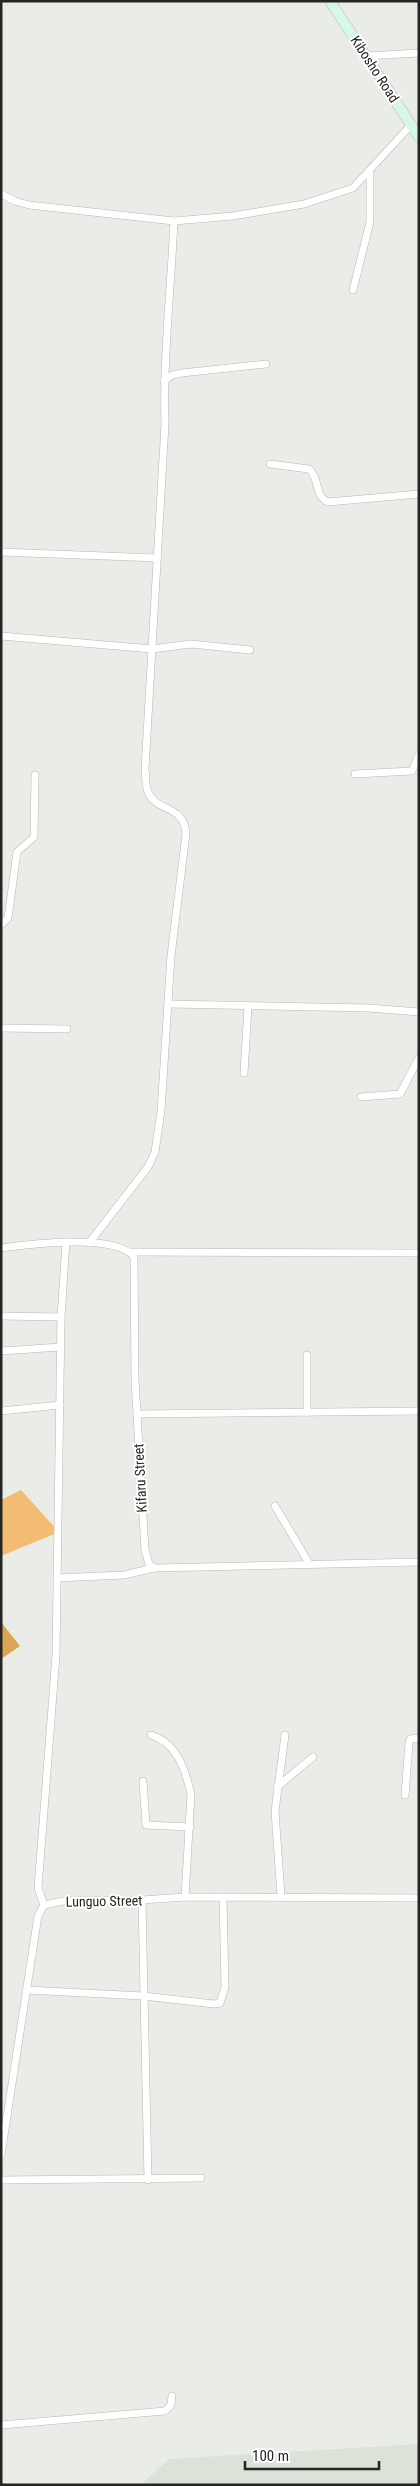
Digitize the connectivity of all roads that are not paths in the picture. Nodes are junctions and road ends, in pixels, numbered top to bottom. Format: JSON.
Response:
{"nodes":[{"id":1,"x":330,"y":1,"type":"edge"},
{"id":2,"x":419,"y":53,"type":"edge"},
{"id":3,"x":366,"y":56,"type":"junction"},
{"id":4,"x":411,"y":125,"type":"junction"},
{"id":5,"x":419,"y":137,"type":"edge"},
{"id":6,"x":370,"y":172,"type":"junction"},
{"id":7,"x":1,"y":194,"type":"edge"},
{"id":8,"x":174,"y":220,"type":"junction"},
{"id":9,"x":353,"y":290,"type":"dead end"},
{"id":10,"x":266,"y":364,"type":"dead end"},
{"id":11,"x":164,"y":381,"type":"junction"},
{"id":12,"x":270,"y":464,"type":"dead end"},
{"id":13,"x":419,"y":494,"type":"edge"},
{"id":14,"x":1,"y":552,"type":"edge"},
{"id":15,"x":157,"y":558,"type":"junction"},
{"id":16,"x":1,"y":636,"type":"edge"},
{"id":17,"x":152,"y":649,"type":"junction"},
{"id":18,"x":250,"y":650,"type":"dead end"},
{"id":19,"x":419,"y":755,"type":"edge"},
{"id":20,"x":354,"y":774,"type":"dead end"},
{"id":21,"x":35,"y":775,"type":"dead end"},
{"id":22,"x":1,"y":925,"type":"edge"},
{"id":23,"x":170,"y":1004,"type":"junction"},
{"id":24,"x":248,"y":1007,"type":"junction"},
{"id":25,"x":419,"y":1012,"type":"edge"},
{"id":26,"x":1,"y":1028,"type":"edge"},
{"id":27,"x":67,"y":1029,"type":"dead end"},
{"id":28,"x":419,"y":1058,"type":"edge"},
{"id":29,"x":244,"y":1073,"type":"dead end"},
{"id":30,"x":361,"y":1097,"type":"dead end"},
{"id":31,"x":66,"y":1242,"type":"junction"},
{"id":32,"x":89,"y":1243,"type":"junction"},
{"id":33,"x":1,"y":1248,"type":"edge"},
{"id":34,"x":130,"y":1252,"type":"junction"},
{"id":35,"x":419,"y":1253,"type":"edge"},
{"id":36,"x":1,"y":1316,"type":"edge"},
{"id":37,"x":61,"y":1317,"type":"junction"},
{"id":38,"x":61,"y":1347,"type":"junction"},
{"id":39,"x":1,"y":1351,"type":"edge"},
{"id":40,"x":307,"y":1355,"type":"dead end"},
{"id":41,"x":60,"y":1405,"type":"junction"},
{"id":42,"x":1,"y":1411,"type":"edge"},
{"id":43,"x":307,"y":1412,"type":"junction"},
{"id":44,"x":419,"y":1412,"type":"edge"},
{"id":45,"x":137,"y":1414,"type":"junction"},
{"id":46,"x":276,"y":1506,"type":"dead end"},
{"id":47,"x":419,"y":1562,"type":"edge"},
{"id":48,"x":310,"y":1565,"type":"junction"},
{"id":49,"x":154,"y":1568,"type":"junction"},
{"id":50,"x":57,"y":1578,"type":"junction"},
{"id":51,"x":151,"y":1735,"type":"dead end"},
{"id":52,"x":285,"y":1735,"type":"dead end"},
{"id":53,"x":419,"y":1738,"type":"edge"},
{"id":54,"x":313,"y":1757,"type":"dead end"},
{"id":55,"x":143,"y":1781,"type":"dead end"},
{"id":56,"x":277,"y":1787,"type":"junction"},
{"id":57,"x":406,"y":1794,"type":"dead end"},
{"id":58,"x":190,"y":1827,"type":"junction"},
{"id":59,"x":281,"y":1896,"type":"junction"},
{"id":60,"x":185,"y":1897,"type":"junction"},
{"id":61,"x":223,"y":1897,"type":"junction"},
{"id":62,"x":419,"y":1898,"type":"edge"},
{"id":63,"x":142,"y":1900,"type":"junction"},
{"id":64,"x":44,"y":1906,"type":"junction"},
{"id":65,"x":26,"y":1990,"type":"junction"},
{"id":66,"x":143,"y":1996,"type":"junction"},
{"id":67,"x":1,"y":2155,"type":"edge"},
{"id":68,"x":202,"y":2178,"type":"dead end"},
{"id":69,"x":1,"y":2180,"type":"edge"},
{"id":70,"x":148,"y":2180,"type":"junction"},
{"id":71,"x":172,"y":2396,"type":"dead end"},
{"id":72,"x":1,"y":2425,"type":"edge"}],
"edges":[{"from":1,"to":3,"type":"main road","name":"Kibosho Road"},
{"from":2,"to":3,"type":"street"},
{"from":3,"to":4,"type":"main road","name":"Kibosho Road"},
{"from":4,"to":5,"type":"main road","name":"Kibosho Road"},
{"from":4,"to":6,"type":"street"},
{"from":6,"to":8,"type":"street"},
{"from":6,"to":9,"type":"street"},
{"from":7,"to":8,"type":"street"},
{"from":8,"to":11,"type":"street"},
{"from":10,"to":11,"type":"street"},
{"from":11,"to":15,"type":"street"},
{"from":12,"to":13,"type":"street"},
{"from":14,"to":15,"type":"street"},
{"from":15,"to":17,"type":"street"},
{"from":16,"to":17,"type":"street"},
{"from":17,"to":18,"type":"street"},
{"from":17,"to":23,"type":"street"},
{"from":19,"to":20,"type":"street"},
{"from":21,"to":22,"type":"street"},
{"from":23,"to":24,"type":"street"},
{"from":23,"to":32,"type":"street"},
{"from":24,"to":25,"type":"street"},
{"from":24,"to":29,"type":"street"},
{"from":26,"to":27,"type":"street"},
{"from":28,"to":30,"type":"street"},
{"from":31,"to":32,"type":"street"},
{"from":31,"to":33,"type":"street"},
{"from":31,"to":37,"type":"street"},
{"from":32,"to":34,"type":"street"},
{"from":34,"to":35,"type":"street"},
{"from":34,"to":45,"type":"street","name":"Kifaru Street"},
{"from":36,"to":37,"type":"street"},
{"from":37,"to":38,"type":"street"},
{"from":38,"to":39,"type":"street"},
{"from":38,"to":41,"type":"street"},
{"from":40,"to":43,"type":"street"},
{"from":41,"to":42,"type":"street"},
{"from":41,"to":50,"type":"street"},
{"from":43,"to":44,"type":"street"},
{"from":43,"to":45,"type":"street"},
{"from":45,"to":49,"type":"street","name":"Kifaru Street"},
{"from":46,"to":48,"type":"street"},
{"from":47,"to":48,"type":"street"},
{"from":48,"to":49,"type":"street"},
{"from":49,"to":50,"type":"street"},
{"from":50,"to":64,"type":"street"},
{"from":51,"to":58,"type":"street"},
{"from":52,"to":56,"type":"street"},
{"from":53,"to":57,"type":"street"},
{"from":54,"to":56,"type":"street"},
{"from":55,"to":58,"type":"street"},
{"from":56,"to":59,"type":"street"},
{"from":58,"to":60,"type":"street"},
{"from":59,"to":61,"type":"street","name":"Lunguo Street"},
{"from":59,"to":62,"type":"street","name":"Lunguo Street"},
{"from":60,"to":61,"type":"street","name":"Lunguo Street"},
{"from":60,"to":63,"type":"street","name":"Lunguo Street"},
{"from":61,"to":66,"type":"street"},
{"from":63,"to":64,"type":"street","name":"Lunguo Street"},
{"from":63,"to":66,"type":"street"},
{"from":64,"to":65,"type":"street"},
{"from":65,"to":66,"type":"street"},
{"from":65,"to":67,"type":"street"},
{"from":66,"to":70,"type":"street"},
{"from":68,"to":70,"type":"street"},
{"from":69,"to":70,"type":"street"},
{"from":71,"to":72,"type":"street"}]}
